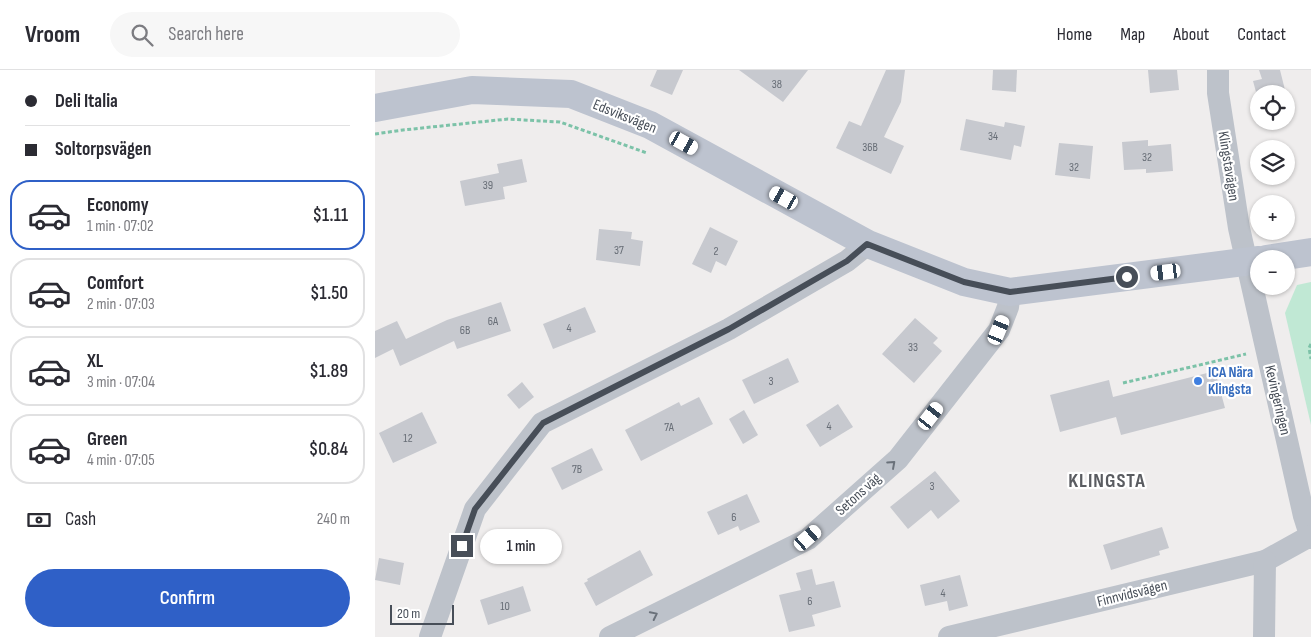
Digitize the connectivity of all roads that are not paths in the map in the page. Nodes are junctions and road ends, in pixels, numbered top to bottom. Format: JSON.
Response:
{"nodes":[{"id":1,"x":1219,"y":70,"type":"edge"},
{"id":2,"x":375,"y":108,"type":"edge"},
{"id":3,"x":867,"y":244,"type":"junction"},
{"id":4,"x":1251,"y":250,"type":"edge"},
{"id":5,"x":1311,"y":252,"type":"edge"},
{"id":6,"x":1295,"y":254,"type":"edge"},
{"id":7,"x":1250,"y":261,"type":"edge"},
{"id":8,"x":1010,"y":292,"type":"junction"},
{"id":9,"x":1261,"y":295,"type":"edge"},
{"id":10,"x":1311,"y":537,"type":"edge"},
{"id":11,"x":1265,"y":561,"type":"junction"},
{"id":12,"x":430,"y":637,"type":"edge"},
{"id":13,"x":610,"y":637,"type":"edge"},
{"id":14,"x":949,"y":637,"type":"edge"},
{"id":15,"x":1264,"y":637,"type":"edge"}],
"edges":[{"from":1,"to":4,"type":"street","name":"Klingstavägen"},
{"from":2,"to":3,"type":"street","name":"Edsviksvägen"},
{"from":3,"to":8,"type":"street","name":"Edsviksvägen"},
{"from":3,"to":12,"type":"street"},
{"from":5,"to":6,"type":"street","name":"Edsviksvägen"},
{"from":7,"to":8,"type":"street","name":"Edsviksvägen"},
{"from":13,"to":8,"type":"street","name":"Setons väg","one_way":true},
{"from":9,"to":10,"type":"street","name":"Kevingeringen"},
{"from":10,"to":11,"type":"street","name":"Finnvidsvägen"},
{"from":11,"to":14,"type":"street","name":"Finnvidsvägen"},
{"from":11,"to":15,"type":"street"}]}
